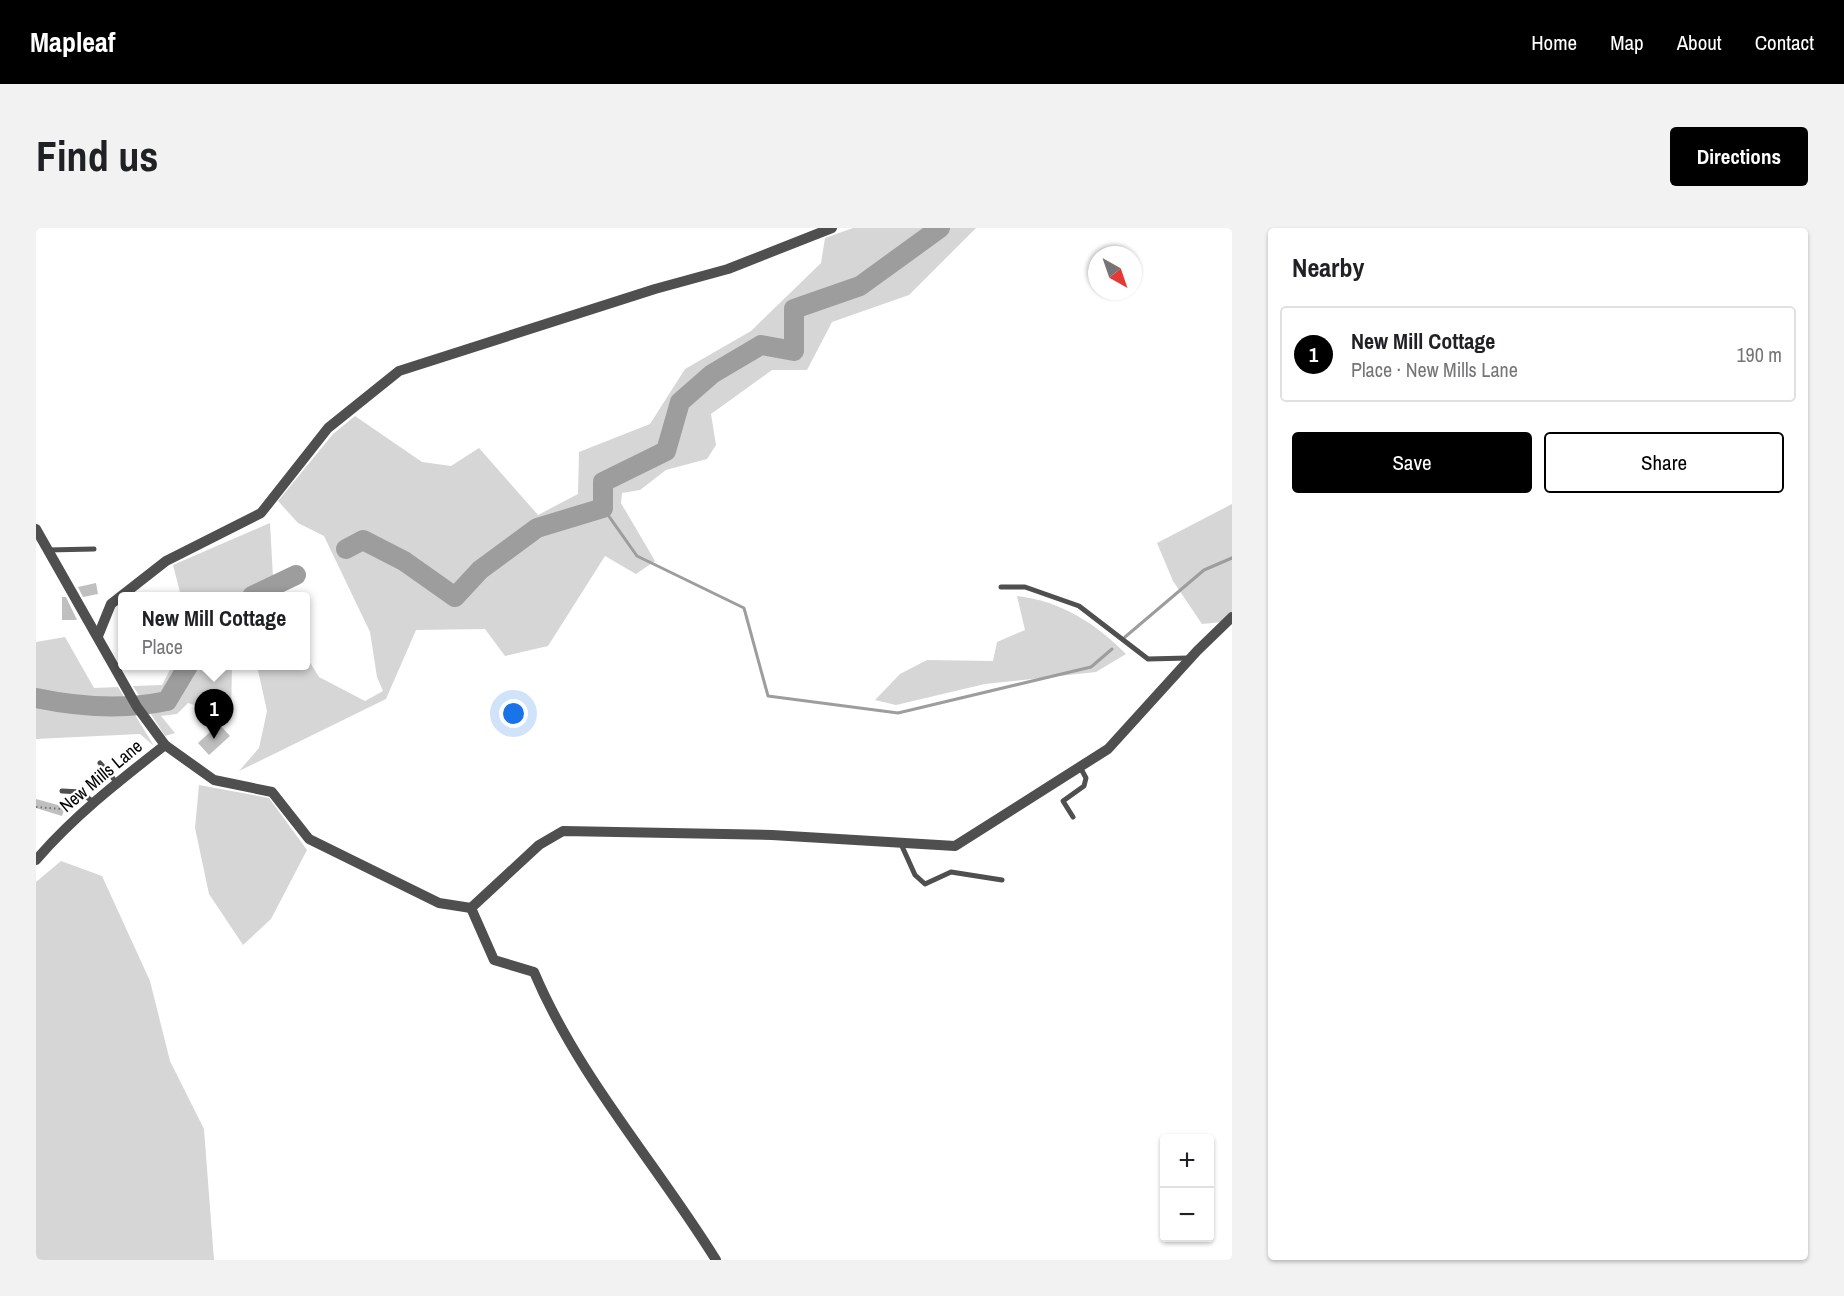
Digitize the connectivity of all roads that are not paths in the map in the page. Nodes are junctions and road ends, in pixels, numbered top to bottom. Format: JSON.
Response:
{"nodes":[{"id":1,"x":832,"y":228,"type":"edge"},
{"id":2,"x":36,"y":529,"type":"edge"},
{"id":3,"x":94,"y":549,"type":"dead end"},
{"id":4,"x":48,"y":550,"type":"junction"},
{"id":5,"x":1001,"y":587,"type":"dead end"},
{"id":6,"x":126,"y":592,"type":"edge"},
{"id":7,"x":118,"y":599,"type":"edge"},
{"id":8,"x":1232,"y":617,"type":"edge"},
{"id":9,"x":98,"y":636,"type":"junction"},
{"id":10,"x":1190,"y":658,"type":"junction"},
{"id":11,"x":165,"y":746,"type":"junction"},
{"id":12,"x":100,"y":763,"type":"dead end"},
{"id":13,"x":1080,"y":767,"type":"junction"},
{"id":14,"x":117,"y":783,"type":"junction"},
{"id":15,"x":62,"y":791,"type":"dead end"},
{"id":16,"x":93,"y":802,"type":"junction"},
{"id":17,"x":1073,"y":817,"type":"dead end"},
{"id":18,"x":900,"y":843,"type":"junction"},
{"id":19,"x":36,"y":860,"type":"edge"},
{"id":20,"x":1002,"y":880,"type":"dead end"},
{"id":21,"x":471,"y":908,"type":"junction"},
{"id":22,"x":716,"y":1260,"type":"edge"}],
"edges":[{"from":1,"to":6,"type":"street"},
{"from":2,"to":4,"type":"street"},
{"from":3,"to":4,"type":"lane"},
{"from":4,"to":9,"type":"street"},
{"from":5,"to":10,"type":"lane"},
{"from":7,"to":9,"type":"street"},
{"from":8,"to":10,"type":"street"},
{"from":9,"to":11,"type":"street"},
{"from":10,"to":13,"type":"street"},
{"from":11,"to":14,"type":"street","name":"New Mills Lane"},
{"from":11,"to":21,"type":"street"},
{"from":12,"to":14,"type":"lane"},
{"from":13,"to":17,"type":"lane"},
{"from":13,"to":18,"type":"street"},
{"from":14,"to":16,"type":"street","name":"New Mills Lane"},
{"from":15,"to":16,"type":"lane"},
{"from":16,"to":19,"type":"street","name":"New Mills Lane"},
{"from":18,"to":20,"type":"lane"},
{"from":18,"to":21,"type":"street"},
{"from":21,"to":22,"type":"street"}]}
